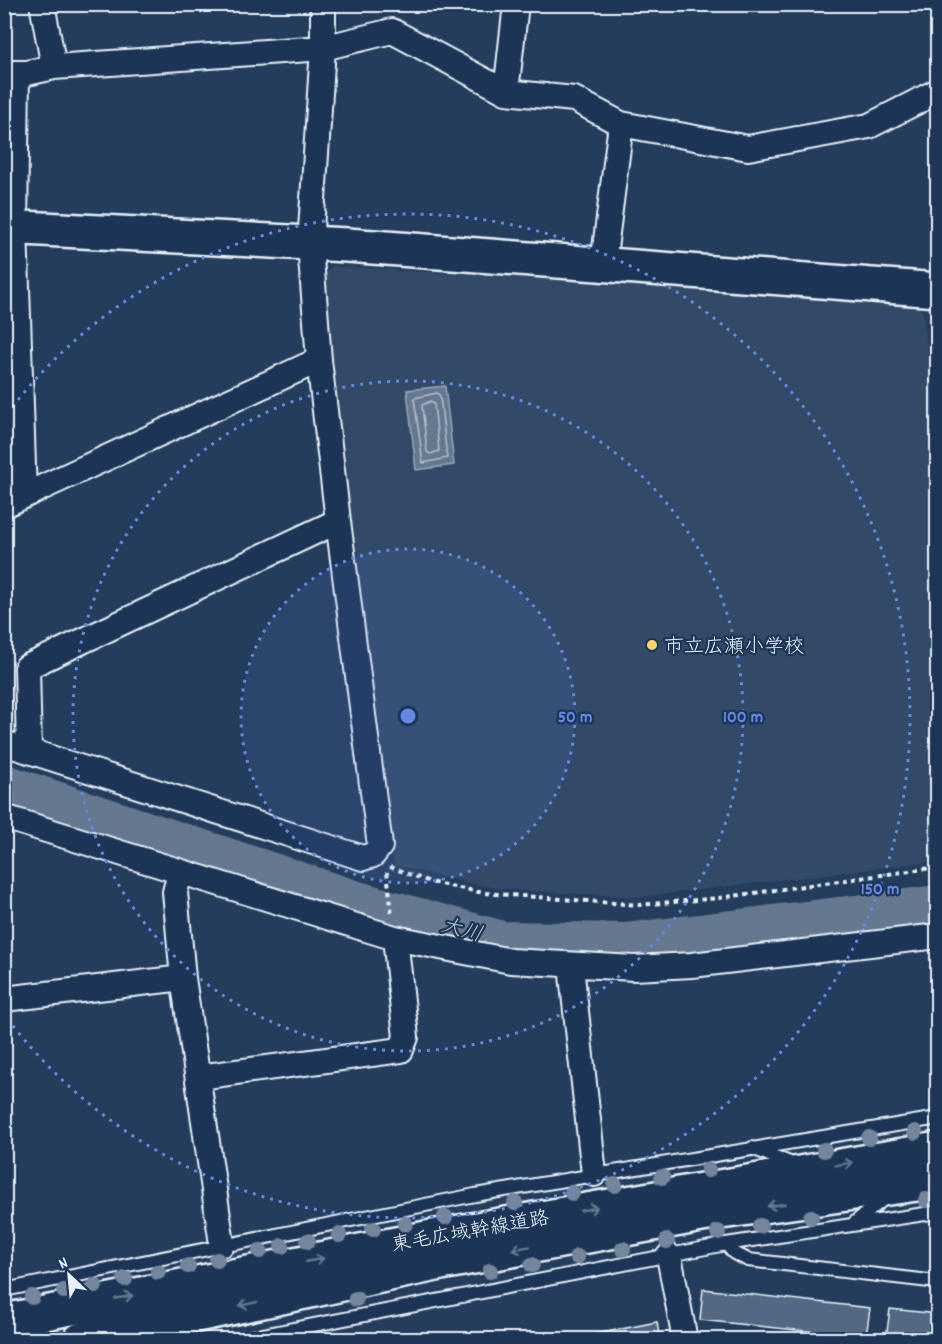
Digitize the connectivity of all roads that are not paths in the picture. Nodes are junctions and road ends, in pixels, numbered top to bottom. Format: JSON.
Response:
{"nodes":[{"id":1,"x":42,"y":4,"type":"edge"},
{"id":2,"x":323,"y":4,"type":"edge"},
{"id":3,"x":516,"y":4,"type":"edge"},
{"id":4,"x":323,"y":48,"type":"junction"},
{"id":5,"x":54,"y":67,"type":"junction"},
{"id":6,"x":11,"y":73,"type":"edge"},
{"id":7,"x":938,"y":91,"type":"edge"},
{"id":8,"x":506,"y":92,"type":"junction"},
{"id":9,"x":621,"y":124,"type":"junction"},
{"id":10,"x":10,"y":227,"type":"edge"},
{"id":11,"x":310,"y":245,"type":"junction"},
{"id":12,"x":603,"y":264,"type":"junction"},
{"id":13,"x":938,"y":290,"type":"edge"},
{"id":14,"x":319,"y":360,"type":"junction"},
{"id":15,"x":14,"y":500,"type":"edge"},
{"id":16,"x":338,"y":521,"type":"junction"},
{"id":17,"x":4,"y":743,"type":"edge"},
{"id":18,"x":29,"y":752,"type":"junction"},
{"id":19,"x":4,"y":816,"type":"edge"},
{"id":20,"x":180,"y":873,"type":"junction"},
{"id":21,"x":394,"y":928,"type":"junction"},
{"id":22,"x":938,"y":936,"type":"edge"},
{"id":23,"x":571,"y":966,"type":"junction"},
{"id":24,"x":183,"y":978,"type":"junction"},
{"id":25,"x":4,"y":999,"type":"edge"},
{"id":26,"x":199,"y":1077,"type":"junction"},
{"id":27,"x":938,"y":1118,"type":"edge"},
{"id":28,"x":751,"y":1147,"type":"junction"},
{"id":29,"x":938,"y":1149,"type":"edge"},
{"id":30,"x":806,"y":1170,"type":"junction"},
{"id":31,"x":594,"y":1174,"type":"junction"},
{"id":32,"x":938,"y":1181,"type":"edge"},
{"id":33,"x":898,"y":1187,"type":"junction"},
{"id":34,"x":938,"y":1212,"type":"edge"},
{"id":35,"x":851,"y":1225,"type":"junction"},
{"id":36,"x":222,"y":1244,"type":"junction"},
{"id":37,"x":726,"y":1244,"type":"junction"},
{"id":38,"x":669,"y":1256,"type":"junction"},
{"id":39,"x":938,"y":1282,"type":"edge"},
{"id":40,"x":6,"y":1290,"type":"edge"},
{"id":41,"x":4,"y":1321,"type":"edge"},
{"id":42,"x":80,"y":1340,"type":"edge"},
{"id":43,"x":237,"y":1340,"type":"edge"},
{"id":44,"x":685,"y":1340,"type":"edge"}],
"edges":[{"from":1,"to":5,"type":"street"},
{"from":2,"to":4,"type":"street"},
{"from":3,"to":8,"type":"street"},
{"from":4,"to":5,"type":"street"},
{"from":4,"to":8,"type":"street"},
{"from":4,"to":11,"type":"street"},
{"from":5,"to":6,"type":"street"},
{"from":6,"to":10,"type":"street"},
{"from":7,"to":9,"type":"street"},
{"from":8,"to":9,"type":"street"},
{"from":9,"to":12,"type":"street"},
{"from":10,"to":11,"type":"main road"},
{"from":10,"to":15,"type":"street"},
{"from":11,"to":12,"type":"main road"},
{"from":11,"to":14,"type":"street"},
{"from":12,"to":13,"type":"main road"},
{"from":14,"to":15,"type":"street"},
{"from":14,"to":16,"type":"street"},
{"from":16,"to":18,"type":"street"},
{"from":16,"to":18,"type":"street"},
{"from":17,"to":18,"type":"street"},
{"from":19,"to":20,"type":"street"},
{"from":20,"to":21,"type":"street"},
{"from":20,"to":24,"type":"street"},
{"from":21,"to":23,"type":"street"},
{"from":21,"to":26,"type":"street"},
{"from":22,"to":23,"type":"street"},
{"from":23,"to":31,"type":"street"},
{"from":24,"to":25,"type":"street"},
{"from":24,"to":26,"type":"street"},
{"from":26,"to":36,"type":"street"},
{"from":27,"to":28,"type":"lane"},
{"from":28,"to":30,"type":"lane"},
{"from":28,"to":31,"type":"lane"},
{"from":30,"to":29,"type":"main road","name":"東毛広域幹線道路","one_way":true},
{"from":41,"to":30,"type":"main road","name":"東毛広域幹線道路","one_way":true},
{"from":31,"to":36,"type":"lane"},
{"from":32,"to":33,"type":"main road","name":"東毛広域幹線道路"},
{"from":33,"to":35,"type":"lane"},
{"from":33,"to":42,"type":"main road","name":"東毛広域幹線道路","one_way":true},
{"from":34,"to":35,"type":"lane"},
{"from":35,"to":37,"type":"lane"},
{"from":36,"to":40,"type":"lane"},
{"from":37,"to":38,"type":"lane"},
{"from":37,"to":39,"type":"lane"},
{"from":38,"to":43,"type":"lane"},
{"from":38,"to":44,"type":"street"}]}
